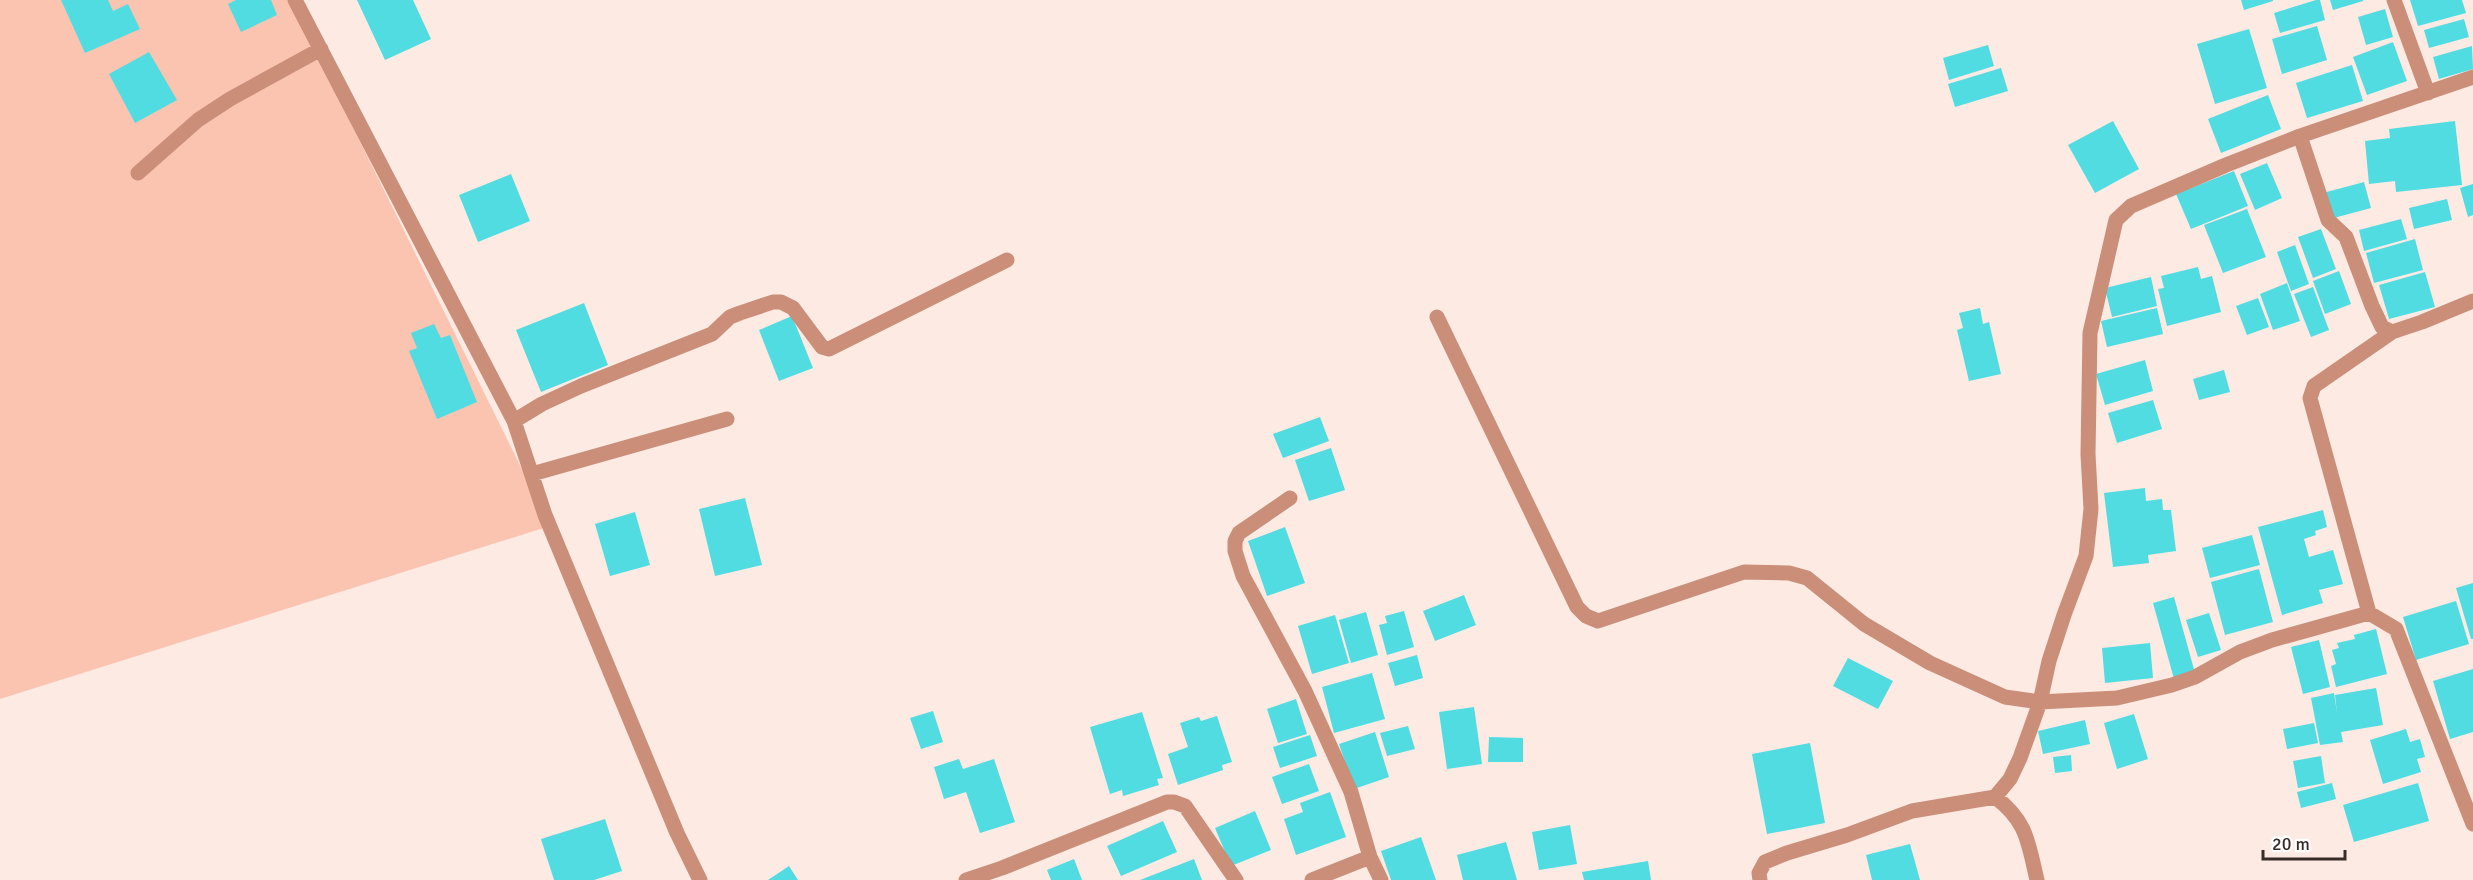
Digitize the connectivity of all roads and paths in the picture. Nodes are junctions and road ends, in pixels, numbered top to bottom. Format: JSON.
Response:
{"nodes":[{"id":1,"x":295,"y":0,"type":"edge"},
{"id":2,"x":2394,"y":0,"type":"edge"},
{"id":3,"x":321,"y":49,"type":"junction"},
{"id":4,"x":2473,"y":77,"type":"edge"},
{"id":5,"x":2428,"y":93,"type":"junction"},
{"id":6,"x":2300,"y":136,"type":"junction"},
{"id":7,"x":138,"y":173,"type":"dead end"},
{"id":8,"x":1007,"y":260,"type":"dead end"},
{"id":9,"x":2473,"y":301,"type":"edge"},
{"id":10,"x":1437,"y":317,"type":"dead end"},
{"id":11,"x":2392,"y":332,"type":"junction"},
{"id":12,"x":727,"y":419,"type":"dead end"},
{"id":13,"x":514,"y":421,"type":"junction"},
{"id":14,"x":532,"y":474,"type":"junction"},
{"id":15,"x":1290,"y":498,"type":"dead end"},
{"id":16,"x":2369,"y":613,"type":"junction"},
{"id":17,"x":2040,"y":702,"type":"junction"},
{"id":18,"x":1995,"y":796,"type":"junction"},
{"id":19,"x":2473,"y":824,"type":"edge"},
{"id":20,"x":1370,"y":857,"type":"junction"},
{"id":21,"x":700,"y":880,"type":"edge"},
{"id":22,"x":966,"y":880,"type":"edge"},
{"id":23,"x":1236,"y":880,"type":"edge"},
{"id":24,"x":1312,"y":880,"type":"edge"},
{"id":25,"x":1381,"y":880,"type":"edge"},
{"id":26,"x":1760,"y":880,"type":"edge"},
{"id":27,"x":2037,"y":880,"type":"edge"}],
"edges":[{"from":1,"to":3,"type":"street"},
{"from":2,"to":5,"type":"street"},
{"from":3,"to":7,"type":"street"},
{"from":3,"to":13,"type":"street"},
{"from":4,"to":5,"type":"street"},
{"from":5,"to":6,"type":"street"},
{"from":6,"to":11,"type":"street"},
{"from":6,"to":17,"type":"street"},
{"from":8,"to":13,"type":"street"},
{"from":9,"to":11,"type":"street"},
{"from":10,"to":17,"type":"street"},
{"from":11,"to":16,"type":"street"},
{"from":12,"to":14,"type":"street"},
{"from":13,"to":14,"type":"street"},
{"from":14,"to":21,"type":"street"},
{"from":15,"to":20,"type":"street"},
{"from":16,"to":17,"type":"street"},
{"from":16,"to":19,"type":"street"},
{"from":17,"to":18,"type":"street"},
{"from":18,"to":26,"type":"street"},
{"from":18,"to":27,"type":"street"},
{"from":20,"to":24,"type":"street"},
{"from":20,"to":25,"type":"street"},
{"from":22,"to":23,"type":"street"}]}
